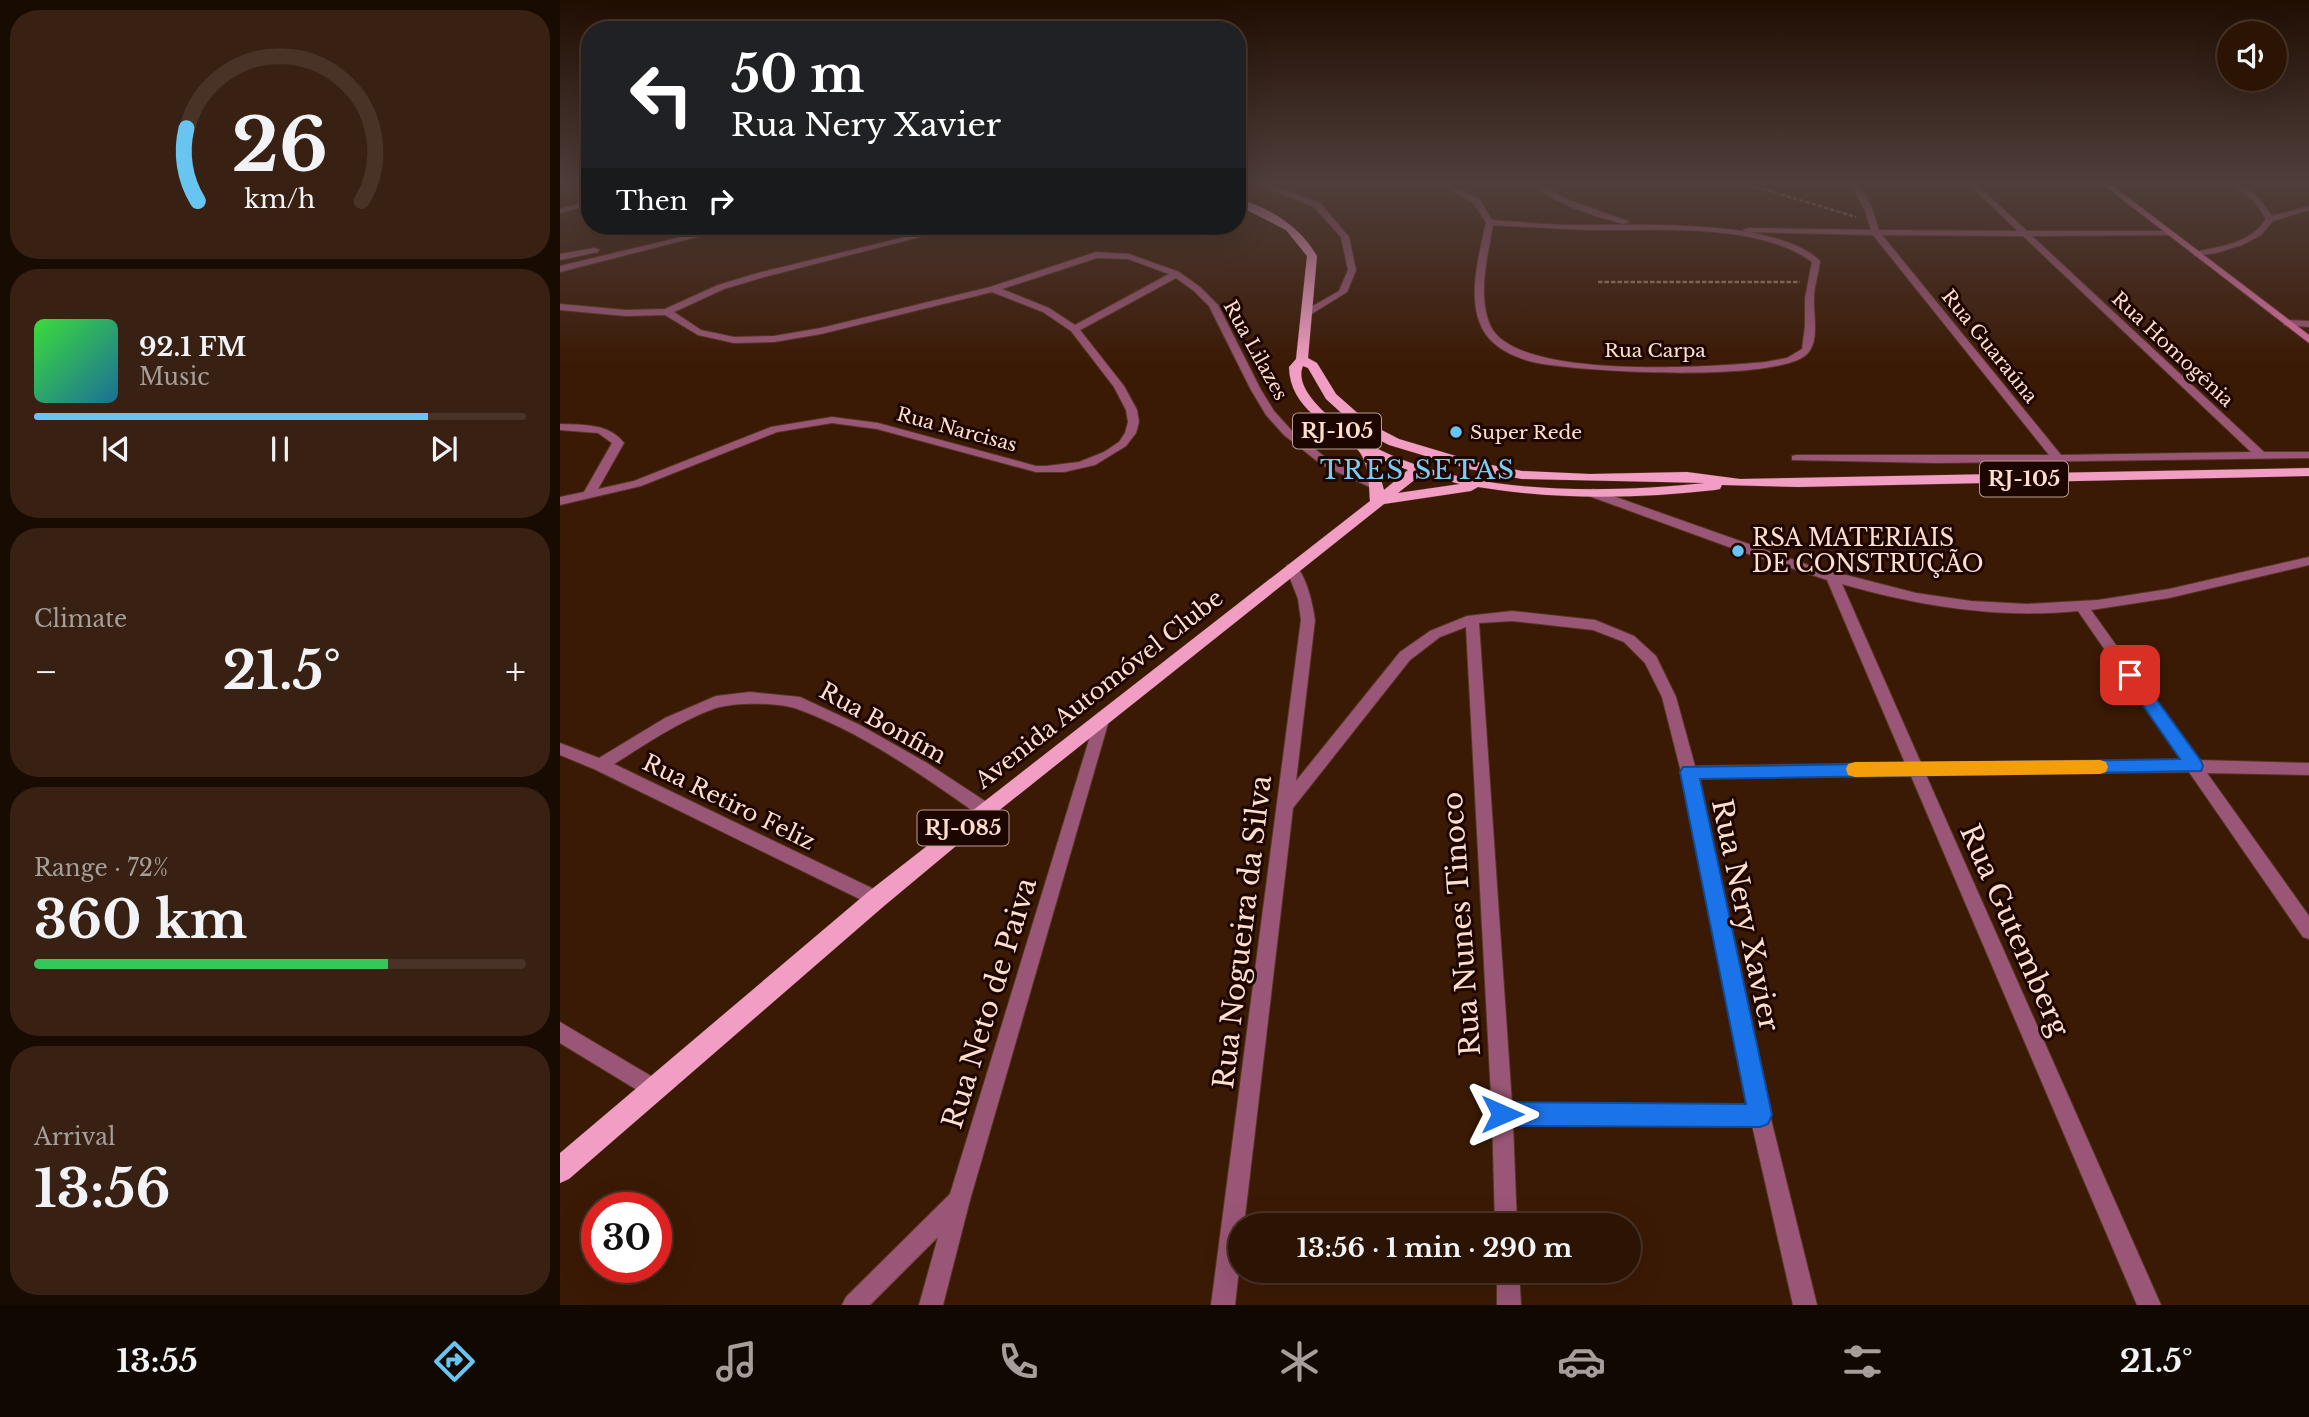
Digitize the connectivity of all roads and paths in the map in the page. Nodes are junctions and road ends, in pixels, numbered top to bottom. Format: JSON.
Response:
{"nodes":[{"id":1,"x":620,"y":244,"type":"edge"},
{"id":2,"x":663,"y":244,"type":"edge"},
{"id":3,"x":880,"y":244,"type":"edge"},
{"id":4,"x":1306,"y":244,"type":"edge"},
{"id":5,"x":1346,"y":244,"type":"edge"},
{"id":6,"x":1487,"y":244,"type":"edge"},
{"id":7,"x":1774,"y":244,"type":"edge"},
{"id":8,"x":1885,"y":244,"type":"edge"},
{"id":9,"x":2036,"y":244,"type":"edge"},
{"id":10,"x":2184,"y":244,"type":"edge"},
{"id":11,"x":2237,"y":244,"type":"edge"},
{"id":12,"x":2197,"y":254,"type":"junction"},
{"id":13,"x":560,"y":257,"type":"edge"},
{"id":14,"x":560,"y":269,"type":"edge"},
{"id":15,"x":1176,"y":274,"type":"junction"},
{"id":16,"x":1598,"y":282,"type":"dead end"},
{"id":17,"x":1811,"y":282,"type":"junction"},
{"id":18,"x":993,"y":289,"type":"junction"},
{"id":19,"x":560,"y":307,"type":"edge"},
{"id":20,"x":667,"y":312,"type":"junction"},
{"id":21,"x":1307,"y":313,"type":"junction"},
{"id":22,"x":2287,"y":323,"type":"junction"},
{"id":23,"x":2309,"y":324,"type":"edge"},
{"id":24,"x":1074,"y":330,"type":"junction"},
{"id":25,"x":2309,"y":340,"type":"edge"},
{"id":26,"x":1302,"y":360,"type":"junction"},
{"id":27,"x":560,"y":427,"type":"edge"},
{"id":28,"x":1394,"y":442,"type":"junction"},
{"id":29,"x":1361,"y":445,"type":"junction"},
{"id":30,"x":2260,"y":455,"type":"junction"},
{"id":31,"x":2309,"y":455,"type":"edge"},
{"id":32,"x":1796,"y":458,"type":"dead end"},
{"id":33,"x":2058,"y":459,"type":"junction"},
{"id":34,"x":1938,"y":460,"type":"junction"},
{"id":35,"x":1474,"y":466,"type":"junction"},
{"id":36,"x":1419,"y":470,"type":"junction"},
{"id":37,"x":2309,"y":472,"type":"edge"},
{"id":38,"x":1956,"y":480,"type":"junction"},
{"id":39,"x":1740,"y":482,"type":"junction"},
{"id":40,"x":1485,"y":484,"type":"junction"},
{"id":41,"x":1593,"y":493,"type":"junction"},
{"id":42,"x":1377,"y":494,"type":"junction"},
{"id":43,"x":588,"y":496,"type":"junction"},
{"id":44,"x":560,"y":501,"type":"edge"},
{"id":45,"x":2309,"y":561,"type":"edge"},
{"id":46,"x":1292,"y":568,"type":"junction"},
{"id":47,"x":1832,"y":577,"type":"junction"},
{"id":48,"x":2082,"y":607,"type":"junction"},
{"id":49,"x":1472,"y":620,"type":"junction"},
{"id":50,"x":1103,"y":718,"type":"junction"},
{"id":51,"x":560,"y":749,"type":"edge"},
{"id":52,"x":600,"y":765,"type":"junction"},
{"id":53,"x":2194,"y":766,"type":"junction"},
{"id":54,"x":1913,"y":768,"type":"junction"},
{"id":55,"x":2309,"y":769,"type":"edge"},
{"id":56,"x":1689,"y":772,"type":"junction"},
{"id":57,"x":1286,"y":805,"type":"junction"},
{"id":58,"x":985,"y":810,"type":"junction"},
{"id":59,"x":876,"y":899,"type":"junction"},
{"id":60,"x":2309,"y":931,"type":"edge"},
{"id":61,"x":560,"y":1032,"type":"edge"},
{"id":62,"x":654,"y":1089,"type":"junction"},
{"id":63,"x":1502,"y":1114,"type":"junction"},
{"id":64,"x":1760,"y":1115,"type":"junction"},
{"id":65,"x":560,"y":1170,"type":"edge"},
{"id":66,"x":959,"y":1200,"type":"junction"},
{"id":67,"x":1506,"y":1213,"type":"edge"},
{"id":68,"x":1508,"y":1283,"type":"edge"},
{"id":69,"x":854,"y":1305,"type":"edge"},
{"id":70,"x":931,"y":1305,"type":"edge"},
{"id":71,"x":1223,"y":1305,"type":"edge"},
{"id":72,"x":1509,"y":1305,"type":"edge"},
{"id":73,"x":1805,"y":1305,"type":"edge"},
{"id":74,"x":2149,"y":1305,"type":"edge"}],
"edges":[{"from":1,"to":13,"type":"street"},
{"from":2,"to":14,"type":"street"},
{"from":3,"to":20,"type":"street"},
{"from":4,"to":21,"type":"main road","number":"RJ-105"},
{"from":5,"to":21,"type":"street"},
{"from":6,"to":17,"type":"street","name":"Rua Carpa"},
{"from":7,"to":17,"type":"street","name":"Rua Carpa"},
{"from":8,"to":33,"type":"street","name":"Rua Guaraúna"},
{"from":9,"to":30,"type":"street","name":"Rua Homogênia"},
{"from":10,"to":12,"type":"street"},
{"from":11,"to":12,"type":"street"},
{"from":12,"to":22,"type":"street"},
{"from":15,"to":18,"type":"street","name":"Rua Lilazes"},
{"from":15,"to":24,"type":"street"},
{"from":15,"to":42,"type":"street","name":"Rua Lilazes"},
{"from":16,"to":17,"type":"path"},
{"from":18,"to":20,"type":"street","name":"Rua Lilazes"},
{"from":18,"to":24,"type":"street","name":"Rua Narcisas"},
{"from":19,"to":20,"type":"street"},
{"from":21,"to":26,"type":"main road","number":"RJ-105"},
{"from":22,"to":23,"type":"street"},
{"from":22,"to":25,"type":"street"},
{"from":24,"to":43,"type":"street","name":"Rua Narcisas"},
{"from":26,"to":28,"type":"main road","number":"RJ-105"},
{"from":26,"to":29,"type":"main road","number":"RJ-105"},
{"from":27,"to":43,"type":"street"},
{"from":28,"to":35,"type":"main road","number":"RJ-105"},
{"from":28,"to":36,"type":"main road"},
{"from":29,"to":36,"type":"main road","number":"RJ-105"},
{"from":29,"to":42,"type":"main road"},
{"from":30,"to":31,"type":"street"},
{"from":30,"to":33,"type":"street"},
{"from":32,"to":34,"type":"street"},
{"from":33,"to":34,"type":"street"},
{"from":34,"to":38,"type":"street"},
{"from":35,"to":36,"type":"main road"},
{"from":35,"to":39,"type":"main road","number":"RJ-105"},
{"from":36,"to":40,"type":"main road","number":"RJ-105"},
{"from":36,"to":42,"type":"main road","name":"Avenida Automóvel Clube","number":"RJ-085"},
{"from":37,"to":38,"type":"main road","number":"RJ-105"},
{"from":38,"to":39,"type":"main road","number":"RJ-105"},
{"from":39,"to":41,"type":"main road","number":"RJ-105"},
{"from":40,"to":41,"type":"main road","number":"RJ-105"},
{"from":40,"to":42,"type":"main road"},
{"from":41,"to":47,"type":"street"},
{"from":42,"to":46,"type":"main road","name":"Avenida Automóvel Clube","number":"RJ-085"},
{"from":43,"to":44,"type":"street","name":"Rua Narcisas"},
{"from":45,"to":48,"type":"street"},
{"from":46,"to":50,"type":"main road","name":"Avenida Automóvel Clube","number":"RJ-085"},
{"from":46,"to":57,"type":"street","name":"Rua Nogueira da Silva"},
{"from":47,"to":48,"type":"street"},
{"from":47,"to":54,"type":"street","name":"Rua Gutemberg"},
{"from":48,"to":53,"type":"street"},
{"from":49,"to":56,"type":"street","name":"Rua Nery Xavier"},
{"from":49,"to":57,"type":"street","name":"Rua Nery Xavier"},
{"from":49,"to":63,"type":"street","name":"Rua Nunes Tinoco"},
{"from":50,"to":58,"type":"main road","name":"Avenida Automóvel Clube","number":"RJ-085"},
{"from":50,"to":66,"type":"street","name":"Rua Neto de Paiva"},
{"from":51,"to":52,"type":"street","name":"Rua Retiro Feliz"},
{"from":52,"to":58,"type":"street","name":"Rua Bonfim"},
{"from":52,"to":59,"type":"street","name":"Rua Retiro Feliz"},
{"from":53,"to":54,"type":"street"},
{"from":53,"to":55,"type":"street"},
{"from":53,"to":60,"type":"street"},
{"from":54,"to":56,"type":"street"},
{"from":54,"to":74,"type":"street","name":"Rua Gutemberg"},
{"from":56,"to":64,"type":"street","name":"Rua Nery Xavier"},
{"from":57,"to":71,"type":"street","name":"Rua Nogueira da Silva"},
{"from":58,"to":59,"type":"main road","name":"Avenida Automóvel Clube","number":"RJ-085"},
{"from":59,"to":62,"type":"main road","name":"Avenida Automóvel Clube","number":"RJ-085"},
{"from":61,"to":62,"type":"street"},
{"from":62,"to":65,"type":"main road","name":"Avenida Automóvel Clube","number":"RJ-085"},
{"from":63,"to":64,"type":"street"},
{"from":63,"to":67,"type":"street","name":"Rua Nunes Tinoco"},
{"from":64,"to":73,"type":"street","name":"Rua Nery Xavier"},
{"from":66,"to":69,"type":"street"},
{"from":66,"to":70,"type":"street","name":"Rua Neto de Paiva"},
{"from":68,"to":72,"type":"street"}]}
